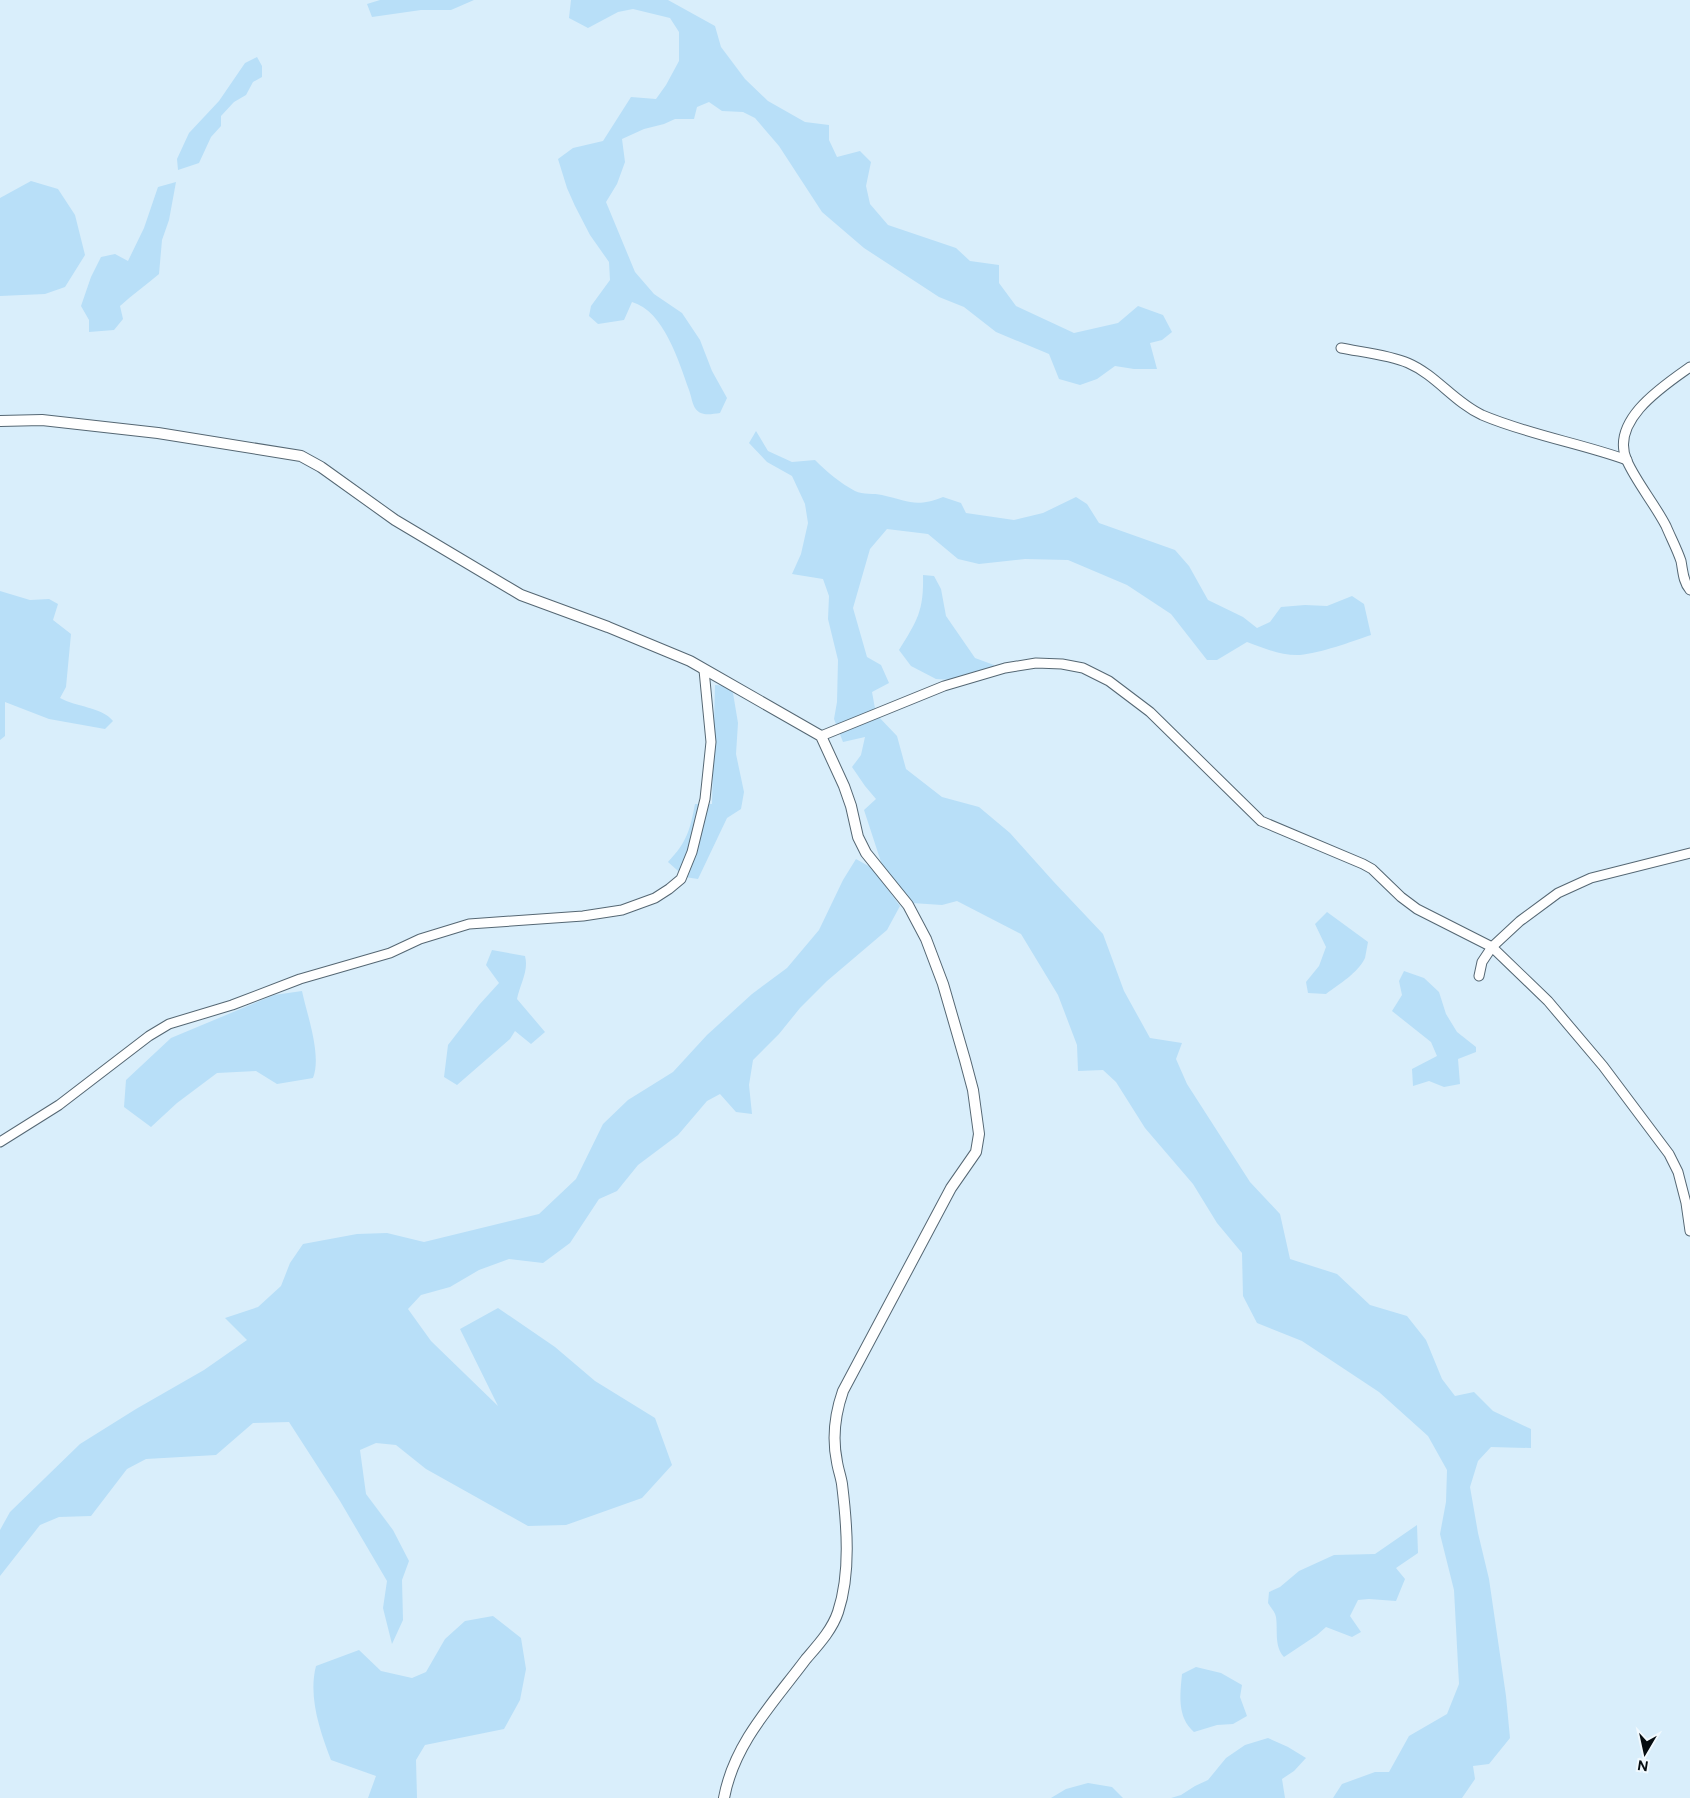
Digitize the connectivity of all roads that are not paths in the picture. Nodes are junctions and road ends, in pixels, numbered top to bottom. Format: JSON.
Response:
{"nodes":[{"id":1,"x":1341,"y":348,"type":"dead end"},
{"id":2,"x":1690,"y":367,"type":"edge"},
{"id":3,"x":0,"y":421,"type":"edge"},
{"id":4,"x":1627,"y":460,"type":"junction"},
{"id":5,"x":1690,"y":590,"type":"edge"},
{"id":6,"x":704,"y":670,"type":"junction"},
{"id":7,"x":821,"y":736,"type":"junction"},
{"id":8,"x":1690,"y":853,"type":"edge"},
{"id":9,"x":1492,"y":947,"type":"junction"},
{"id":10,"x":1479,"y":976,"type":"dead end"},
{"id":11,"x":0,"y":1142,"type":"edge"},
{"id":12,"x":1690,"y":1231,"type":"edge"},
{"id":13,"x":724,"y":1798,"type":"edge"}],
"edges":[{"from":1,"to":4,"type":"street"},
{"from":2,"to":4,"type":"street"},
{"from":3,"to":6,"type":"street"},
{"from":4,"to":5,"type":"street"},
{"from":6,"to":7,"type":"street"},
{"from":6,"to":11,"type":"street"},
{"from":7,"to":9,"type":"street"},
{"from":7,"to":13,"type":"street"},
{"from":8,"to":9,"type":"street"},
{"from":9,"to":10,"type":"street"},
{"from":9,"to":12,"type":"street"}]}
